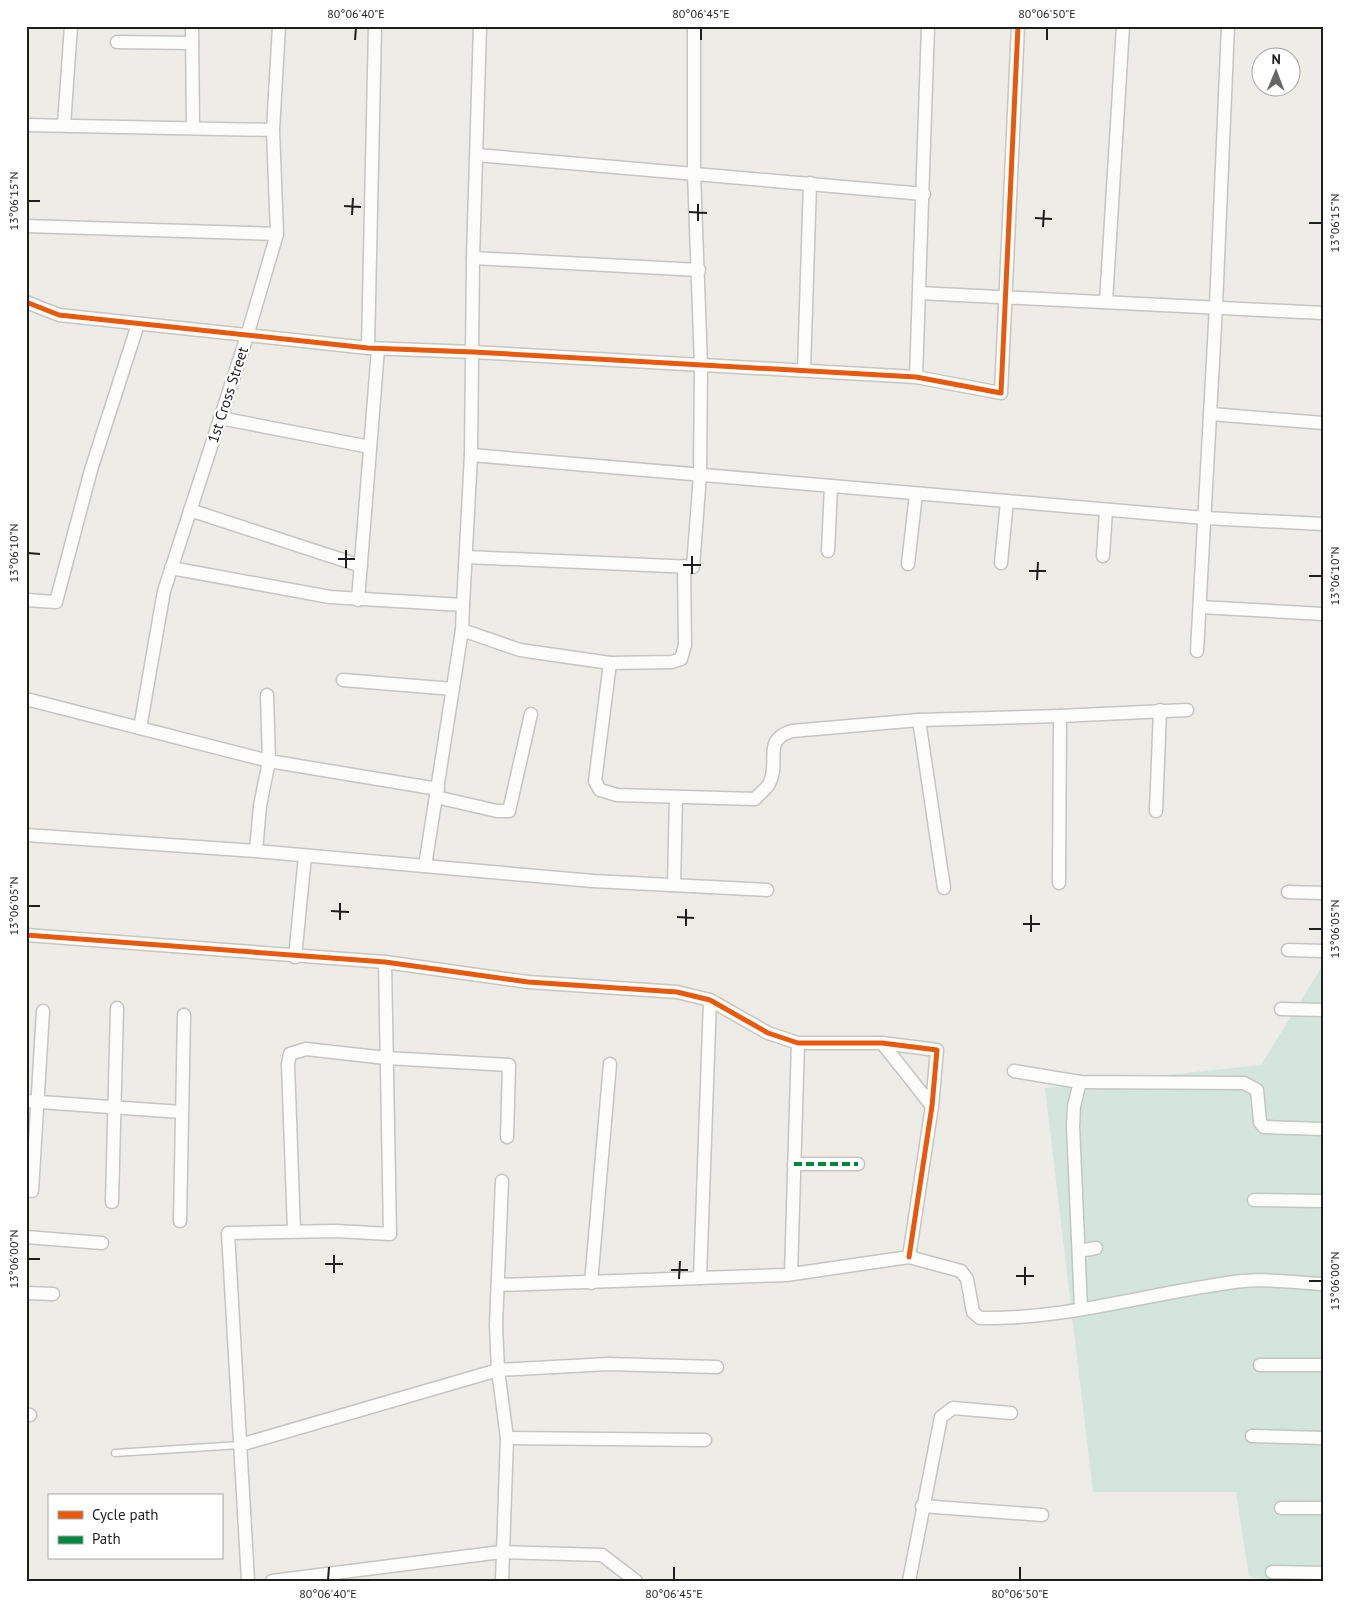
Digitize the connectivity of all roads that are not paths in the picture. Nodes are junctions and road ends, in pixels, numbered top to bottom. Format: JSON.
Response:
{"nodes":[{"id":1,"x":71,"y":26,"type":"edge"},
{"id":2,"x":192,"y":26,"type":"edge"},
{"id":3,"x":279,"y":26,"type":"edge"},
{"id":4,"x":375,"y":26,"type":"edge"},
{"id":5,"x":480,"y":26,"type":"edge"},
{"id":6,"x":694,"y":26,"type":"edge"},
{"id":7,"x":928,"y":26,"type":"edge"},
{"id":8,"x":1018,"y":26,"type":"edge"},
{"id":9,"x":1123,"y":26,"type":"edge"},
{"id":10,"x":1228,"y":26,"type":"edge"},
{"id":11,"x":117,"y":42,"type":"dead end"},
{"id":12,"x":192,"y":43,"type":"junction"},
{"id":13,"x":26,"y":125,"type":"edge"},
{"id":14,"x":64,"y":126,"type":"junction"},
{"id":15,"x":193,"y":128,"type":"junction"},
{"id":16,"x":273,"y":130,"type":"junction"},
{"id":17,"x":476,"y":155,"type":"junction"},
{"id":18,"x":694,"y":173,"type":"junction"},
{"id":19,"x":810,"y":183,"type":"junction"},
{"id":20,"x":924,"y":194,"type":"junction"},
{"id":21,"x":26,"y":226,"type":"edge"},
{"id":22,"x":277,"y":234,"type":"junction"},
{"id":23,"x":473,"y":258,"type":"junction"},
{"id":24,"x":699,"y":270,"type":"junction"},
{"id":25,"x":919,"y":293,"type":"junction"},
{"id":26,"x":1006,"y":298,"type":"junction"},
{"id":27,"x":26,"y":302,"type":"edge"},
{"id":28,"x":1106,"y":302,"type":"junction"},
{"id":29,"x":1216,"y":306,"type":"junction"},
{"id":30,"x":1323,"y":313,"type":"edge"},
{"id":31,"x":138,"y":324,"type":"junction"},
{"id":32,"x":247,"y":336,"type":"junction"},
{"id":33,"x":373,"y":349,"type":"junction"},
{"id":34,"x":473,"y":352,"type":"junction"},
{"id":35,"x":701,"y":365,"type":"junction"},
{"id":36,"x":804,"y":370,"type":"junction"},
{"id":37,"x":916,"y":377,"type":"junction"},
{"id":38,"x":1211,"y":414,"type":"junction"},
{"id":39,"x":220,"y":418,"type":"junction"},
{"id":40,"x":1323,"y":423,"type":"edge"},
{"id":41,"x":370,"y":447,"type":"junction"},
{"id":42,"x":471,"y":455,"type":"junction"},
{"id":43,"x":700,"y":475,"type":"junction"},
{"id":44,"x":831,"y":486,"type":"junction"},
{"id":45,"x":916,"y":494,"type":"junction"},
{"id":46,"x":1007,"y":501,"type":"junction"},
{"id":47,"x":190,"y":510,"type":"junction"},
{"id":48,"x":1106,"y":510,"type":"junction"},
{"id":49,"x":1205,"y":518,"type":"junction"},
{"id":50,"x":1323,"y":524,"type":"edge"},
{"id":51,"x":828,"y":551,"type":"dead end"},
{"id":52,"x":1103,"y":556,"type":"dead end"},
{"id":53,"x":466,"y":557,"type":"junction"},
{"id":54,"x":1001,"y":563,"type":"dead end"},
{"id":55,"x":908,"y":564,"type":"dead end"},
{"id":56,"x":361,"y":566,"type":"junction"},
{"id":57,"x":684,"y":566,"type":"junction"},
{"id":58,"x":171,"y":568,"type":"junction"},
{"id":59,"x":26,"y":600,"type":"edge"},
{"id":60,"x":358,"y":600,"type":"junction"},
{"id":61,"x":464,"y":605,"type":"junction"},
{"id":62,"x":1200,"y":607,"type":"junction"},
{"id":63,"x":1323,"y":614,"type":"edge"},
{"id":64,"x":462,"y":630,"type":"junction"},
{"id":65,"x":1197,"y":651,"type":"dead end"},
{"id":66,"x":610,"y":663,"type":"junction"},
{"id":67,"x":343,"y":680,"type":"dead end"},
{"id":68,"x":453,"y":689,"type":"junction"},
{"id":69,"x":267,"y":695,"type":"dead end"},
{"id":70,"x":26,"y":699,"type":"edge"},
{"id":71,"x":1160,"y":710,"type":"junction"},
{"id":72,"x":1187,"y":710,"type":"dead end"},
{"id":73,"x":531,"y":714,"type":"dead end"},
{"id":74,"x":1060,"y":716,"type":"junction"},
{"id":75,"x":919,"y":720,"type":"junction"},
{"id":76,"x":140,"y":728,"type":"junction"},
{"id":77,"x":269,"y":761,"type":"junction"},
{"id":78,"x":437,"y":793,"type":"junction"},
{"id":79,"x":676,"y":797,"type":"junction"},
{"id":80,"x":1156,"y":810,"type":"dead end"},
{"id":81,"x":26,"y":835,"type":"edge"},
{"id":82,"x":256,"y":851,"type":"junction"},
{"id":83,"x":304,"y":856,"type":"junction"},
{"id":84,"x":425,"y":866,"type":"junction"},
{"id":85,"x":1059,"y":884,"type":"dead end"},
{"id":86,"x":674,"y":885,"type":"junction"},
{"id":87,"x":944,"y":888,"type":"dead end"},
{"id":88,"x":767,"y":890,"type":"dead end"},
{"id":89,"x":1288,"y":892,"type":"dead end"},
{"id":90,"x":1323,"y":893,"type":"edge"},
{"id":91,"x":26,"y":936,"type":"edge"},
{"id":92,"x":1288,"y":950,"type":"dead end"},
{"id":93,"x":1323,"y":951,"type":"edge"},
{"id":94,"x":294,"y":957,"type":"junction"},
{"id":95,"x":385,"y":962,"type":"junction"},
{"id":96,"x":710,"y":1000,"type":"junction"},
{"id":97,"x":118,"y":1008,"type":"dead end"},
{"id":98,"x":1281,"y":1009,"type":"dead end"},
{"id":99,"x":1323,"y":1010,"type":"edge"},
{"id":100,"x":43,"y":1011,"type":"dead end"},
{"id":101,"x":184,"y":1016,"type":"dead end"},
{"id":102,"x":798,"y":1043,"type":"junction"},
{"id":103,"x":882,"y":1043,"type":"junction"},
{"id":104,"x":386,"y":1058,"type":"junction"},
{"id":105,"x":610,"y":1064,"type":"dead end"},
{"id":106,"x":1014,"y":1071,"type":"dead end"},
{"id":107,"x":1080,"y":1082,"type":"junction"},
{"id":108,"x":32,"y":1102,"type":"edge"},
{"id":109,"x":932,"y":1106,"type":"junction"},
{"id":110,"x":114,"y":1108,"type":"junction"},
{"id":111,"x":181,"y":1112,"type":"junction"},
{"id":112,"x":1323,"y":1129,"type":"edge"},
{"id":113,"x":507,"y":1137,"type":"dead end"},
{"id":114,"x":794,"y":1164,"type":"junction"},
{"id":115,"x":858,"y":1164,"type":"dead end"},
{"id":116,"x":502,"y":1181,"type":"dead end"},
{"id":117,"x":32,"y":1191,"type":"dead end"},
{"id":118,"x":1254,"y":1200,"type":"dead end"},
{"id":119,"x":112,"y":1202,"type":"dead end"},
{"id":120,"x":1323,"y":1202,"type":"edge"},
{"id":121,"x":180,"y":1221,"type":"dead end"},
{"id":122,"x":294,"y":1232,"type":"junction"},
{"id":123,"x":26,"y":1237,"type":"edge"},
{"id":124,"x":102,"y":1243,"type":"dead end"},
{"id":125,"x":1096,"y":1248,"type":"dead end"},
{"id":126,"x":1079,"y":1251,"type":"junction"},
{"id":127,"x":908,"y":1257,"type":"junction"},
{"id":128,"x":790,"y":1274,"type":"junction"},
{"id":129,"x":700,"y":1278,"type":"junction"},
{"id":130,"x":591,"y":1283,"type":"junction"},
{"id":131,"x":1323,"y":1284,"type":"edge"},
{"id":132,"x":499,"y":1285,"type":"junction"},
{"id":133,"x":26,"y":1293,"type":"edge"},
{"id":134,"x":54,"y":1294,"type":"dead end"},
{"id":135,"x":1081,"y":1308,"type":"junction"},
{"id":136,"x":1260,"y":1365,"type":"dead end"},
{"id":137,"x":1323,"y":1365,"type":"edge"},
{"id":138,"x":717,"y":1367,"type":"dead end"},
{"id":139,"x":498,"y":1370,"type":"junction"},
{"id":140,"x":1011,"y":1413,"type":"dead end"},
{"id":141,"x":1252,"y":1436,"type":"dead end"},
{"id":142,"x":507,"y":1438,"type":"junction"},
{"id":143,"x":1323,"y":1438,"type":"edge"},
{"id":144,"x":705,"y":1440,"type":"dead end"},
{"id":145,"x":240,"y":1444,"type":"junction"},
{"id":146,"x":115,"y":1453,"type":"dead end"},
{"id":147,"x":922,"y":1506,"type":"junction"},
{"id":148,"x":1281,"y":1508,"type":"dead end"},
{"id":149,"x":1323,"y":1508,"type":"edge"},
{"id":150,"x":1042,"y":1515,"type":"dead end"},
{"id":151,"x":501,"y":1552,"type":"junction"},
{"id":152,"x":1272,"y":1572,"type":"dead end"},
{"id":153,"x":1323,"y":1573,"type":"edge"},
{"id":154,"x":248,"y":1581,"type":"edge"},
{"id":155,"x":272,"y":1581,"type":"edge"},
{"id":156,"x":502,"y":1581,"type":"edge"},
{"id":157,"x":636,"y":1581,"type":"edge"},
{"id":158,"x":909,"y":1581,"type":"edge"}],
"edges":[{"from":1,"to":14,"type":"street"},
{"from":2,"to":12,"type":"street"},
{"from":3,"to":16,"type":"street","name":"1st Cross Street"},
{"from":4,"to":33,"type":"street"},
{"from":5,"to":17,"type":"street"},
{"from":6,"to":18,"type":"street"},
{"from":7,"to":20,"type":"street"},
{"from":8,"to":26,"type":"street"},
{"from":9,"to":28,"type":"street"},
{"from":10,"to":29,"type":"street"},
{"from":11,"to":12,"type":"street"},
{"from":12,"to":15,"type":"street"},
{"from":13,"to":14,"type":"street"},
{"from":14,"to":15,"type":"street"},
{"from":15,"to":16,"type":"street"},
{"from":16,"to":22,"type":"street","name":"1st Cross Street"},
{"from":17,"to":18,"type":"street"},
{"from":17,"to":23,"type":"street"},
{"from":18,"to":19,"type":"street"},
{"from":18,"to":24,"type":"street"},
{"from":19,"to":20,"type":"street"},
{"from":19,"to":36,"type":"street"},
{"from":20,"to":25,"type":"street"},
{"from":21,"to":22,"type":"street"},
{"from":22,"to":32,"type":"street","name":"1st Cross Street"},
{"from":23,"to":24,"type":"street"},
{"from":23,"to":34,"type":"street"},
{"from":24,"to":35,"type":"street"},
{"from":25,"to":26,"type":"street"},
{"from":25,"to":37,"type":"street"},
{"from":26,"to":28,"type":"street"},
{"from":26,"to":37,"type":"street"},
{"from":27,"to":31,"type":"street"},
{"from":28,"to":29,"type":"street"},
{"from":29,"to":30,"type":"street"},
{"from":29,"to":38,"type":"street"},
{"from":31,"to":32,"type":"street"},
{"from":31,"to":59,"type":"street"},
{"from":32,"to":33,"type":"street"},
{"from":32,"to":39,"type":"street","name":"1st Cross Street"},
{"from":33,"to":34,"type":"street"},
{"from":33,"to":41,"type":"street"},
{"from":34,"to":35,"type":"street"},
{"from":34,"to":42,"type":"street"},
{"from":35,"to":36,"type":"street"},
{"from":35,"to":43,"type":"street"},
{"from":36,"to":37,"type":"street"},
{"from":38,"to":40,"type":"street"},
{"from":38,"to":49,"type":"street"},
{"from":39,"to":41,"type":"street"},
{"from":39,"to":47,"type":"street","name":"1st Cross Street"},
{"from":41,"to":56,"type":"street"},
{"from":42,"to":43,"type":"street"},
{"from":42,"to":53,"type":"street"},
{"from":43,"to":44,"type":"street"},
{"from":43,"to":57,"type":"street"},
{"from":44,"to":45,"type":"street"},
{"from":44,"to":51,"type":"street"},
{"from":45,"to":46,"type":"street"},
{"from":45,"to":55,"type":"street"},
{"from":46,"to":48,"type":"street"},
{"from":46,"to":54,"type":"street"},
{"from":47,"to":56,"type":"street"},
{"from":47,"to":58,"type":"street","name":"1st Cross Street"},
{"from":48,"to":49,"type":"street"},
{"from":48,"to":52,"type":"street"},
{"from":49,"to":50,"type":"street"},
{"from":49,"to":62,"type":"street"},
{"from":53,"to":57,"type":"street"},
{"from":53,"to":61,"type":"street"},
{"from":56,"to":60,"type":"street"},
{"from":57,"to":66,"type":"street"},
{"from":58,"to":60,"type":"street"},
{"from":58,"to":76,"type":"street","name":"1st Cross Street"},
{"from":60,"to":61,"type":"street"},
{"from":61,"to":64,"type":"street"},
{"from":62,"to":63,"type":"street"},
{"from":62,"to":65,"type":"street"},
{"from":64,"to":66,"type":"street"},
{"from":64,"to":68,"type":"street"},
{"from":66,"to":79,"type":"street"},
{"from":67,"to":68,"type":"street"},
{"from":68,"to":78,"type":"street"},
{"from":69,"to":77,"type":"street"},
{"from":70,"to":76,"type":"street"},
{"from":71,"to":72,"type":"street"},
{"from":71,"to":74,"type":"street"},
{"from":71,"to":80,"type":"street"},
{"from":73,"to":78,"type":"street"},
{"from":74,"to":75,"type":"street"},
{"from":74,"to":85,"type":"street"},
{"from":75,"to":79,"type":"street"},
{"from":75,"to":87,"type":"street"},
{"from":76,"to":77,"type":"street"},
{"from":77,"to":78,"type":"street"},
{"from":77,"to":82,"type":"street"},
{"from":78,"to":84,"type":"street"},
{"from":79,"to":86,"type":"street"},
{"from":81,"to":82,"type":"street"},
{"from":82,"to":83,"type":"street"},
{"from":83,"to":84,"type":"street"},
{"from":83,"to":94,"type":"street"},
{"from":84,"to":86,"type":"street"},
{"from":86,"to":88,"type":"street"},
{"from":89,"to":90,"type":"street"},
{"from":91,"to":94,"type":"street"},
{"from":92,"to":93,"type":"street"},
{"from":94,"to":95,"type":"street"},
{"from":95,"to":96,"type":"street"},
{"from":95,"to":104,"type":"street"},
{"from":96,"to":102,"type":"street"},
{"from":96,"to":129,"type":"street"},
{"from":97,"to":110,"type":"street"},
{"from":98,"to":99,"type":"street"},
{"from":100,"to":108,"type":"street"},
{"from":101,"to":111,"type":"street"},
{"from":102,"to":103,"type":"street"},
{"from":102,"to":114,"type":"street"},
{"from":103,"to":109,"type":"street"},
{"from":103,"to":109,"type":"street"},
{"from":104,"to":113,"type":"street"},
{"from":104,"to":122,"type":"street"},
{"from":104,"to":122,"type":"street"},
{"from":105,"to":130,"type":"street"},
{"from":106,"to":107,"type":"street"},
{"from":107,"to":112,"type":"street"},
{"from":107,"to":126,"type":"street"},
{"from":108,"to":110,"type":"street"},
{"from":108,"to":117,"type":"street"},
{"from":109,"to":127,"type":"street"},
{"from":110,"to":111,"type":"street"},
{"from":110,"to":119,"type":"street"},
{"from":111,"to":121,"type":"street"},
{"from":114,"to":115,"type":"street"},
{"from":114,"to":128,"type":"street"},
{"from":116,"to":132,"type":"street"},
{"from":118,"to":120,"type":"street"},
{"from":122,"to":145,"type":"street"},
{"from":123,"to":124,"type":"street"},
{"from":125,"to":126,"type":"street"},
{"from":126,"to":135,"type":"street"},
{"from":127,"to":128,"type":"street"},
{"from":127,"to":135,"type":"street"},
{"from":128,"to":129,"type":"street"},
{"from":129,"to":130,"type":"street"},
{"from":130,"to":132,"type":"street"},
{"from":131,"to":135,"type":"street"},
{"from":132,"to":139,"type":"street"},
{"from":133,"to":134,"type":"street"},
{"from":136,"to":137,"type":"street"},
{"from":138,"to":139,"type":"street"},
{"from":139,"to":142,"type":"street"},
{"from":139,"to":145,"type":"street"},
{"from":140,"to":147,"type":"street"},
{"from":141,"to":143,"type":"street"},
{"from":142,"to":144,"type":"street"},
{"from":142,"to":151,"type":"street"},
{"from":145,"to":146,"type":"lane"},
{"from":145,"to":154,"type":"street"},
{"from":147,"to":150,"type":"street"},
{"from":147,"to":158,"type":"street"},
{"from":148,"to":149,"type":"street"},
{"from":151,"to":155,"type":"street"},
{"from":151,"to":156,"type":"street"},
{"from":151,"to":157,"type":"street"},
{"from":152,"to":153,"type":"street"}]}
